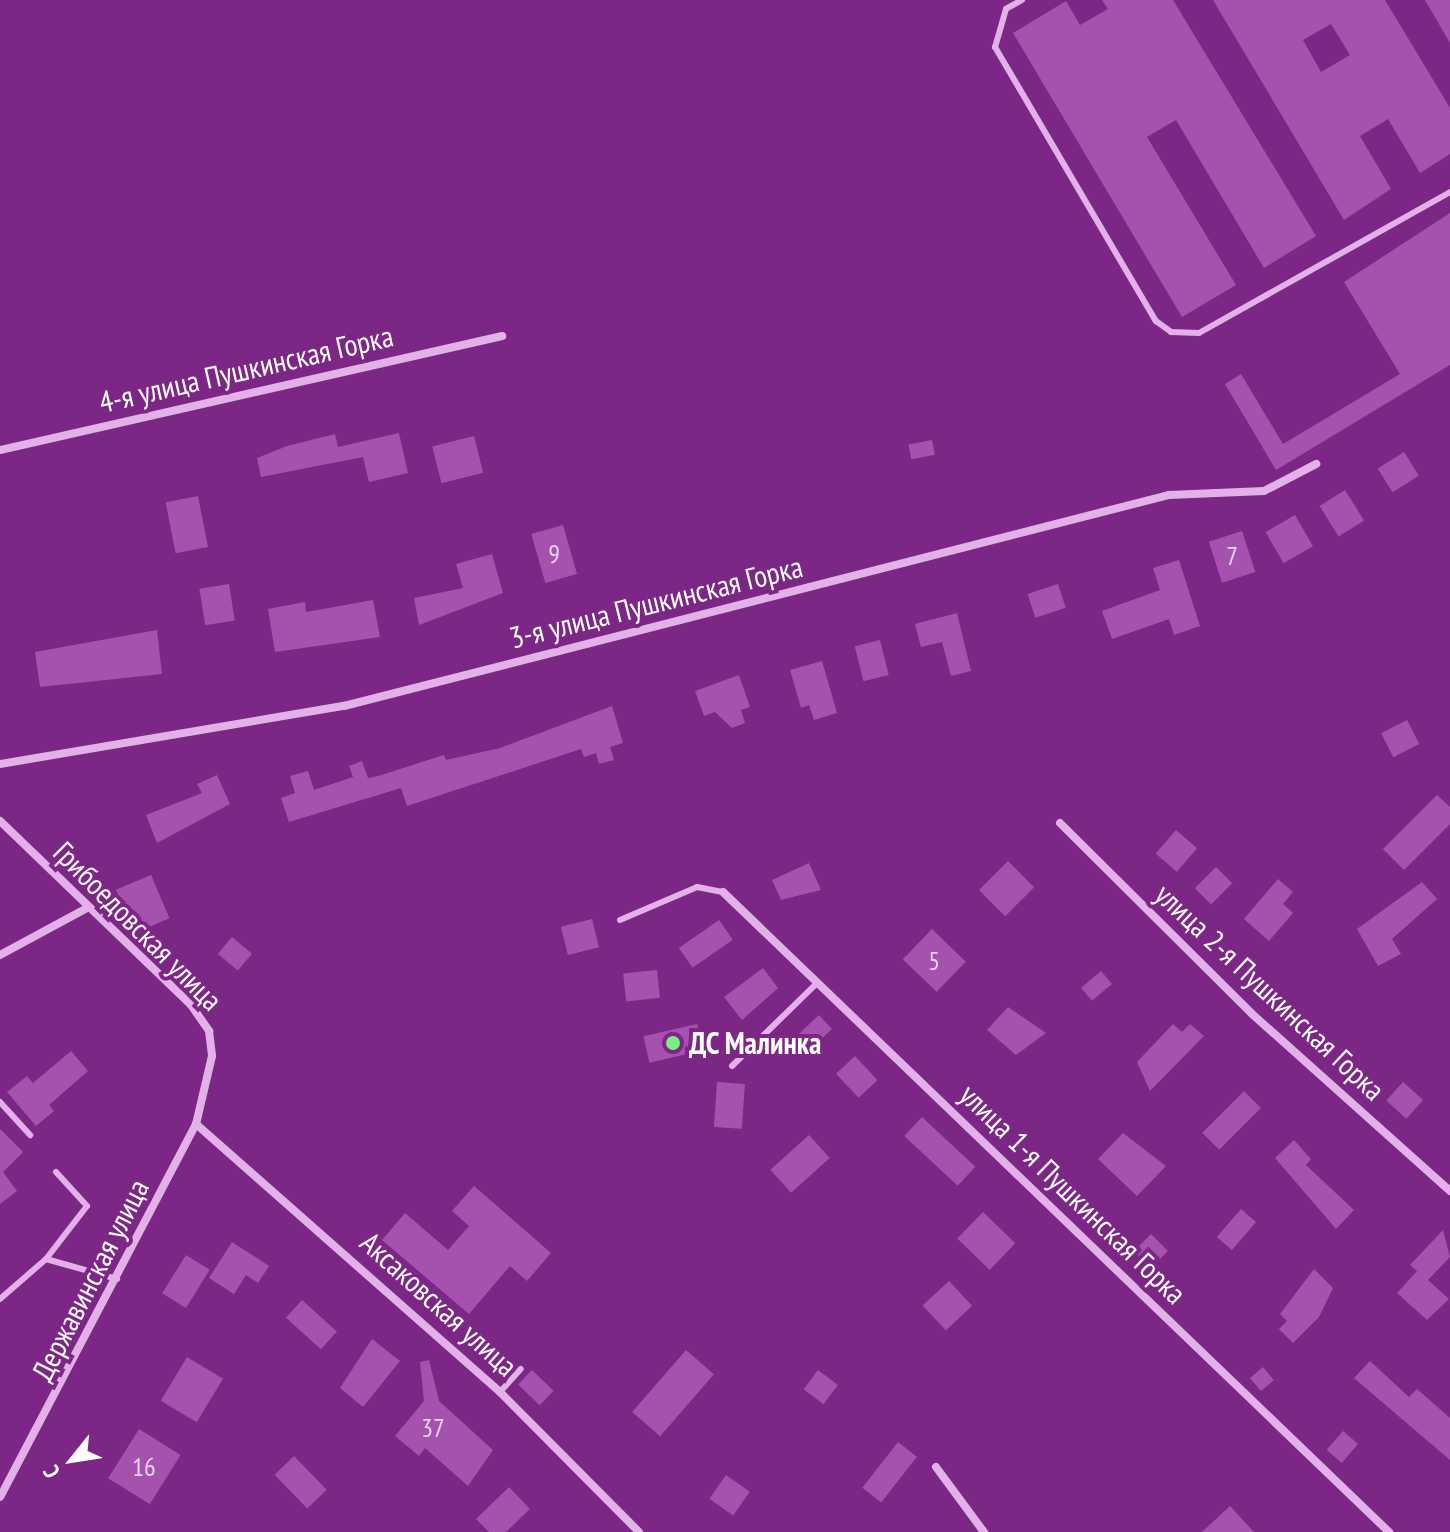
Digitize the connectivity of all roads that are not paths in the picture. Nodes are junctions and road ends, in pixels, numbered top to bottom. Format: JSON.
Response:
{"nodes":[{"id":1,"x":1022,"y":0,"type":"edge"},
{"id":2,"x":1450,"y":192,"type":"edge"},
{"id":3,"x":502,"y":336,"type":"dead end"},
{"id":4,"x":0,"y":450,"type":"edge"},
{"id":5,"x":1316,"y":464,"type":"dead end"},
{"id":6,"x":0,"y":764,"type":"edge"},
{"id":7,"x":0,"y":821,"type":"edge"},
{"id":8,"x":1060,"y":823,"type":"dead end"},
{"id":9,"x":723,"y":892,"type":"joint"},
{"id":10,"x":87,"y":908,"type":"junction"},
{"id":11,"x":620,"y":920,"type":"dead end"},
{"id":12,"x":0,"y":955,"type":"edge"},
{"id":13,"x":817,"y":983,"type":"junction"},
{"id":14,"x":732,"y":1066,"type":"dead end"},
{"id":15,"x":0,"y":1102,"type":"edge"},
{"id":16,"x":196,"y":1124,"type":"junction"},
{"id":17,"x":30,"y":1135,"type":"dead end"},
{"id":18,"x":56,"y":1172,"type":"dead end"},
{"id":19,"x":1450,"y":1191,"type":"edge"},
{"id":20,"x":46,"y":1259,"type":"junction"},
{"id":21,"x":117,"y":1279,"type":"junction"},
{"id":22,"x":0,"y":1299,"type":"edge"},
{"id":23,"x":521,"y":1369,"type":"dead end"},
{"id":24,"x":500,"y":1392,"type":"junction"},
{"id":25,"x":936,"y":1467,"type":"dead end"},
{"id":26,"x":0,"y":1497,"type":"edge"},
{"id":27,"x":639,"y":1532,"type":"edge"},
{"id":28,"x":984,"y":1532,"type":"edge"},
{"id":29,"x":1389,"y":1532,"type":"edge"}],
"edges":[{"from":1,"to":2,"type":"lane"},
{"from":3,"to":4,"type":"street","name":"4-я улица Пушкинская Горка"},
{"from":5,"to":6,"type":"street","name":"3-я улица Пушкинская Горка"},
{"from":7,"to":10,"type":"street","name":"Грибоедовская улица"},
{"from":8,"to":19,"type":"street","name":"улица 2-я Пушкинская Горка"},
{"from":9,"to":11,"type":"lane"},
{"from":9,"to":13,"type":"street","name":"улица 1-я Пушкинская Горка"},
{"from":10,"to":12,"type":"street"},
{"from":10,"to":16,"type":"street","name":"Грибоедовская улица"},
{"from":13,"to":14,"type":"lane"},
{"from":13,"to":29,"type":"street","name":"улица 1-я Пушкинская Горка"},
{"from":15,"to":17,"type":"lane"},
{"from":16,"to":21,"type":"street","name":"Державинская улица"},
{"from":16,"to":24,"type":"street","name":"Аксаковская улица"},
{"from":18,"to":20,"type":"lane"},
{"from":20,"to":21,"type":"lane"},
{"from":20,"to":22,"type":"lane"},
{"from":21,"to":26,"type":"street","name":"Державинская улица"},
{"from":23,"to":24,"type":"lane"},
{"from":24,"to":27,"type":"street","name":"Аксаковская улица"},
{"from":25,"to":28,"type":"street"}]}
